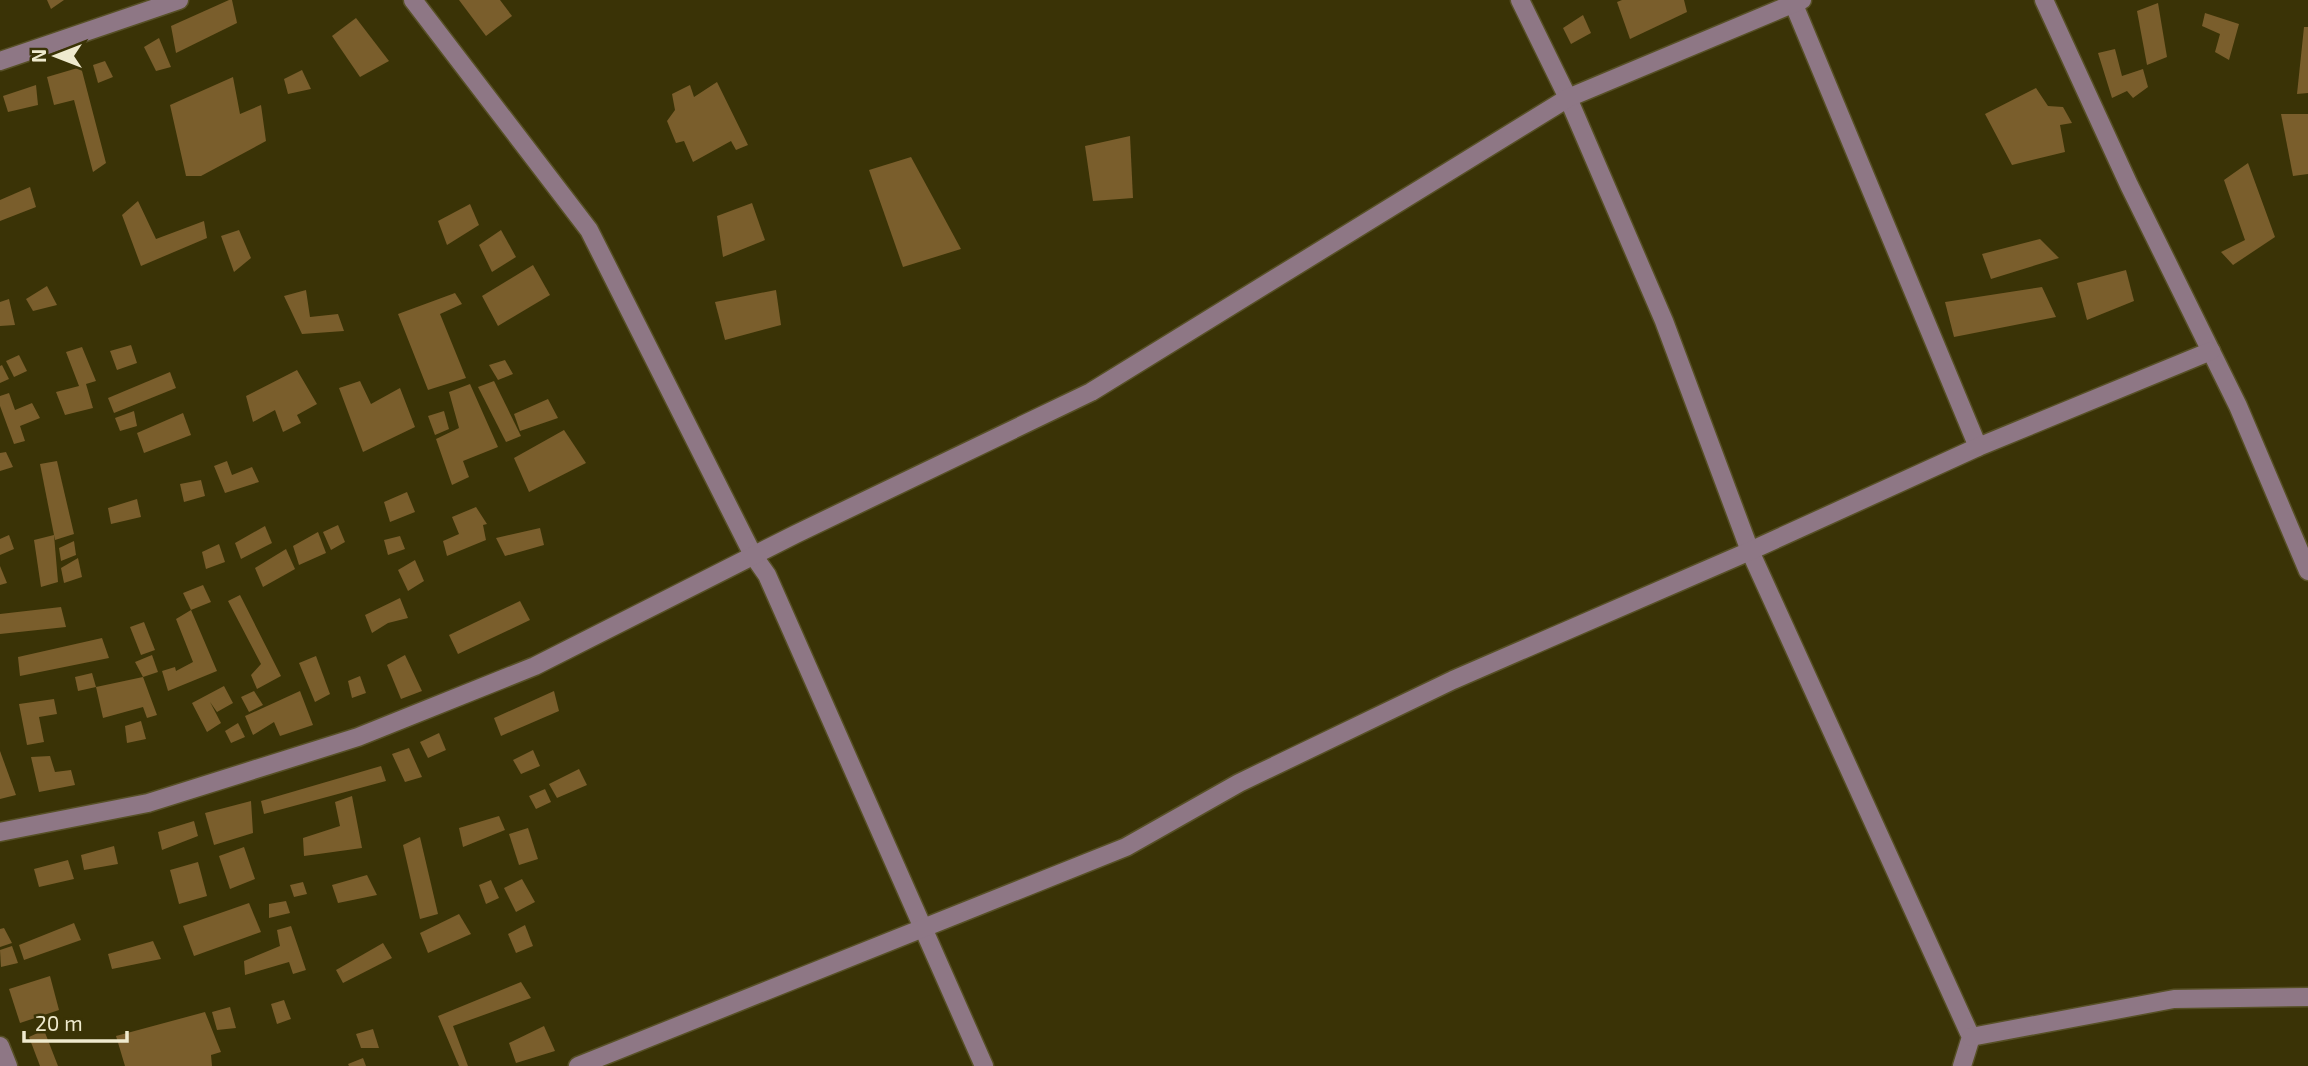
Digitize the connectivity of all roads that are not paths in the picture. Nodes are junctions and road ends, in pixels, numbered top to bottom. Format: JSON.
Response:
{"nodes":[{"id":1,"x":179,"y":0,"type":"edge"},
{"id":2,"x":413,"y":0,"type":"edge"},
{"id":3,"x":1520,"y":0,"type":"edge"},
{"id":4,"x":2044,"y":0,"type":"edge"},
{"id":5,"x":1796,"y":1,"type":"edge"},
{"id":6,"x":0,"y":61,"type":"edge"},
{"id":7,"x":1568,"y":98,"type":"junction"},
{"id":8,"x":2211,"y":351,"type":"junction"},
{"id":9,"x":1978,"y":447,"type":"junction"},
{"id":10,"x":1750,"y":551,"type":"junction"},
{"id":11,"x":753,"y":555,"type":"junction"},
{"id":12,"x":2308,"y":571,"type":"edge"},
{"id":13,"x":0,"y":832,"type":"edge"},
{"id":14,"x":922,"y":927,"type":"junction"},
{"id":15,"x":2308,"y":997,"type":"edge"},
{"id":16,"x":1971,"y":1037,"type":"junction"},
{"id":17,"x":0,"y":1046,"type":"edge"},
{"id":18,"x":8,"y":1066,"type":"edge"},
{"id":19,"x":579,"y":1066,"type":"edge"},
{"id":20,"x":984,"y":1066,"type":"edge"},
{"id":21,"x":1962,"y":1066,"type":"edge"}],
"edges":[{"from":1,"to":6,"type":"street"},
{"from":2,"to":11,"type":"street"},
{"from":3,"to":7,"type":"street"},
{"from":4,"to":8,"type":"street"},
{"from":5,"to":7,"type":"street"},
{"from":5,"to":9,"type":"street"},
{"from":7,"to":10,"type":"street"},
{"from":7,"to":11,"type":"street"},
{"from":8,"to":9,"type":"street"},
{"from":8,"to":12,"type":"street"},
{"from":9,"to":10,"type":"street"},
{"from":10,"to":14,"type":"street"},
{"from":10,"to":16,"type":"street"},
{"from":11,"to":13,"type":"street"},
{"from":11,"to":14,"type":"street"},
{"from":14,"to":19,"type":"street"},
{"from":14,"to":20,"type":"street"},
{"from":15,"to":16,"type":"street"},
{"from":16,"to":21,"type":"street"},
{"from":17,"to":18,"type":"street"}]}
